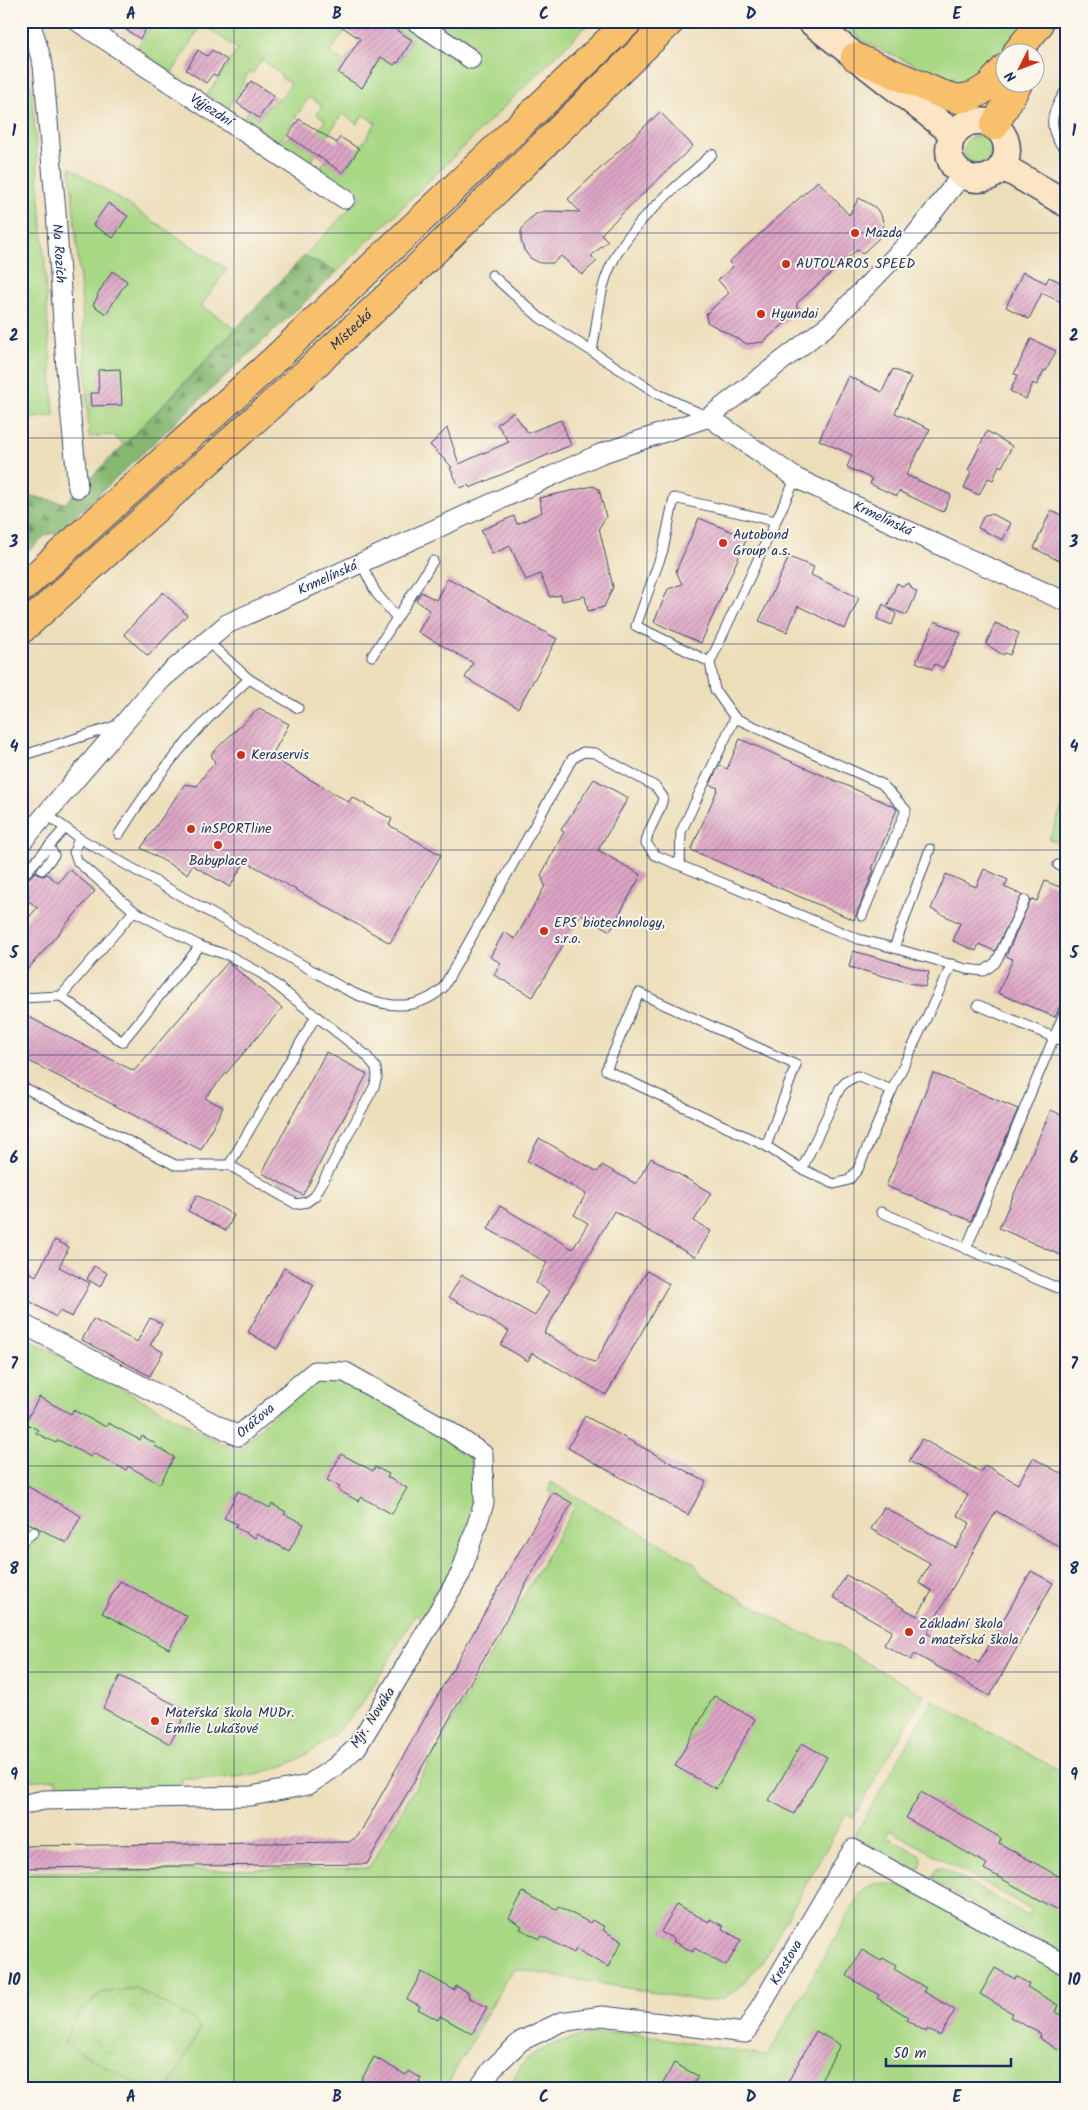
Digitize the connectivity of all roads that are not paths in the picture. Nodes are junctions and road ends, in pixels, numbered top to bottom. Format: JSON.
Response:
{"nodes":[{"id":1,"x":30,"y":21,"type":"edge"},
{"id":2,"x":77,"y":21,"type":"edge"},
{"id":3,"x":415,"y":21,"type":"edge"},
{"id":4,"x":629,"y":21,"type":"edge"},
{"id":5,"x":671,"y":21,"type":"edge"},
{"id":6,"x":810,"y":21,"type":"edge"},
{"id":7,"x":1038,"y":23,"type":"edge"},
{"id":8,"x":1024,"y":42,"type":"edge"},
{"id":9,"x":1034,"y":42,"type":"edge"},
{"id":10,"x":855,"y":57,"type":"junction"},
{"id":11,"x":472,"y":59,"type":"dead end"},
{"id":12,"x":996,"y":78,"type":"edge"},
{"id":13,"x":1067,"y":88,"type":"edge"},
{"id":14,"x":1013,"y":92,"type":"edge"},
{"id":15,"x":994,"y":126,"type":"junction"},
{"id":16,"x":954,"y":134,"type":"junction"},
{"id":17,"x":1067,"y":149,"type":"edge"},
{"id":18,"x":712,"y":154,"type":"dead end"},
{"id":19,"x":1002,"y":166,"type":"junction"},
{"id":20,"x":962,"y":175,"type":"junction"},
{"id":21,"x":345,"y":199,"type":"dead end"},
{"id":22,"x":1067,"y":204,"type":"edge"},
{"id":23,"x":492,"y":276,"type":"dead end"},
{"id":24,"x":592,"y":351,"type":"junction"},
{"id":25,"x":709,"y":417,"type":"junction"},
{"id":26,"x":796,"y":478,"type":"junction"},
{"id":27,"x":78,"y":488,"type":"dead end"},
{"id":28,"x":775,"y":521,"type":"junction"},
{"id":29,"x":433,"y":561,"type":"dead end"},
{"id":30,"x":361,"y":563,"type":"junction"},
{"id":31,"x":21,"y":589,"type":"edge"},
{"id":32,"x":1067,"y":602,"type":"edge"},
{"id":33,"x":397,"y":618,"type":"junction"},
{"id":34,"x":21,"y":630,"type":"edge"},
{"id":35,"x":207,"y":641,"type":"junction"},
{"id":36,"x":372,"y":656,"type":"dead end"},
{"id":37,"x":710,"y":662,"type":"junction"},
{"id":38,"x":249,"y":679,"type":"junction"},
{"id":39,"x":298,"y":708,"type":"dead end"},
{"id":40,"x":734,"y":718,"type":"junction"},
{"id":41,"x":123,"y":723,"type":"junction"},
{"id":42,"x":21,"y":756,"type":"edge"},
{"id":43,"x":46,"y":814,"type":"junction"},
{"id":44,"x":65,"y":828,"type":"junction"},
{"id":45,"x":119,"y":834,"type":"dead end"},
{"id":46,"x":79,"y":838,"type":"junction"},
{"id":47,"x":21,"y":843,"type":"edge"},
{"id":48,"x":49,"y":847,"type":"junction"},
{"id":49,"x":930,"y":849,"type":"dead end"},
{"id":50,"x":680,"y":865,"type":"junction"},
{"id":51,"x":42,"y":870,"type":"dead end"},
{"id":52,"x":21,"y":878,"type":"edge"},
{"id":53,"x":1025,"y":900,"type":"dead end"},
{"id":54,"x":134,"y":911,"type":"junction"},
{"id":55,"x":862,"y":916,"type":"dead end"},
{"id":56,"x":200,"y":946,"type":"junction"},
{"id":57,"x":894,"y":948,"type":"junction"},
{"id":58,"x":952,"y":964,"type":"junction"},
{"id":59,"x":61,"y":996,"type":"junction"},
{"id":60,"x":21,"y":998,"type":"edge"},
{"id":61,"x":978,"y":1005,"type":"dead end"},
{"id":62,"x":1067,"y":1006,"type":"edge"},
{"id":63,"x":316,"y":1016,"type":"junction"},
{"id":64,"x":1054,"y":1038,"type":"junction"},
{"id":65,"x":1067,"y":1043,"type":"edge"},
{"id":66,"x":21,"y":1086,"type":"edge"},
{"id":67,"x":892,"y":1090,"type":"junction"},
{"id":68,"x":766,"y":1146,"type":"junction"},
{"id":69,"x":229,"y":1165,"type":"junction"},
{"id":70,"x":802,"y":1169,"type":"junction"},
{"id":71,"x":881,"y":1212,"type":"dead end"},
{"id":72,"x":966,"y":1248,"type":"junction"},
{"id":73,"x":1067,"y":1292,"type":"edge"},
{"id":74,"x":21,"y":1323,"type":"edge"},
{"id":75,"x":483,"y":1454,"type":"joint"},
{"id":76,"x":34,"y":1532,"type":"dead end"},
{"id":77,"x":21,"y":1542,"type":"edge"},
{"id":78,"x":21,"y":1805,"type":"edge"},
{"id":79,"x":1067,"y":1966,"type":"edge"},
{"id":80,"x":478,"y":2089,"type":"edge"}],
"edges":[{"from":1,"to":27,"type":"street","name":"Na Rozích"},
{"from":2,"to":21,"type":"street","name":"Výjezdní"},
{"from":3,"to":11,"type":"street"},
{"from":4,"to":31,"type":"highway"},
{"from":5,"to":34,"type":"highway","name":"Místecká"},
{"from":6,"to":10,"type":"main road"},
{"from":7,"to":8,"type":"highway"},
{"from":7,"to":9,"type":"highway"},
{"from":10,"to":12,"type":"highway"},
{"from":10,"to":16,"type":"main road"},
{"from":13,"to":17,"type":"lane"},
{"from":14,"to":15,"type":"highway"},
{"from":15,"to":16,"type":"main road"},
{"from":15,"to":19,"type":"main road"},
{"from":16,"to":20,"type":"main road"},
{"from":18,"to":24,"type":"lane"},
{"from":19,"to":20,"type":"main road"},
{"from":19,"to":22,"type":"main road"},
{"from":20,"to":25,"type":"street","name":"Krmelínská"},
{"from":23,"to":24,"type":"lane"},
{"from":24,"to":25,"type":"lane"},
{"from":25,"to":26,"type":"street","name":"Krmelínská"},
{"from":25,"to":30,"type":"street","name":"Krmelínská"},
{"from":26,"to":28,"type":"lane"},
{"from":26,"to":32,"type":"street","name":"Krmelínská"},
{"from":28,"to":37,"type":"lane"},
{"from":28,"to":37,"type":"lane"},
{"from":29,"to":33,"type":"lane"},
{"from":30,"to":33,"type":"lane"},
{"from":30,"to":35,"type":"street","name":"Krmelínská"},
{"from":33,"to":36,"type":"lane"},
{"from":35,"to":38,"type":"lane"},
{"from":35,"to":41,"type":"street","name":"Krmelínská"},
{"from":37,"to":40,"type":"lane"},
{"from":38,"to":39,"type":"lane"},
{"from":38,"to":45,"type":"lane"},
{"from":40,"to":50,"type":"lane"},
{"from":40,"to":55,"type":"lane"},
{"from":41,"to":42,"type":"lane"},
{"from":41,"to":43,"type":"street","name":"Krmelínská"},
{"from":43,"to":44,"type":"lane"},
{"from":43,"to":47,"type":"street","name":"Krmelínská"},
{"from":44,"to":46,"type":"lane"},
{"from":44,"to":48,"type":"lane"},
{"from":46,"to":50,"type":"lane"},
{"from":46,"to":54,"type":"lane"},
{"from":48,"to":51,"type":"lane"},
{"from":48,"to":52,"type":"lane"},
{"from":49,"to":57,"type":"lane"},
{"from":50,"to":57,"type":"lane"},
{"from":53,"to":58,"type":"lane"},
{"from":54,"to":56,"type":"lane"},
{"from":54,"to":59,"type":"lane"},
{"from":56,"to":59,"type":"lane"},
{"from":56,"to":63,"type":"lane"},
{"from":57,"to":58,"type":"lane"},
{"from":58,"to":67,"type":"lane"},
{"from":59,"to":60,"type":"lane"},
{"from":61,"to":64,"type":"lane"},
{"from":62,"to":64,"type":"lane"},
{"from":63,"to":69,"type":"lane"},
{"from":63,"to":69,"type":"lane"},
{"from":64,"to":65,"type":"lane"},
{"from":64,"to":72,"type":"lane"},
{"from":66,"to":69,"type":"lane"},
{"from":67,"to":70,"type":"lane"},
{"from":67,"to":70,"type":"lane"},
{"from":68,"to":68,"type":"lane"},
{"from":68,"to":70,"type":"lane"},
{"from":71,"to":72,"type":"lane"},
{"from":72,"to":73,"type":"lane"},
{"from":74,"to":75,"type":"street","name":"Oráčova"},
{"from":75,"to":78,"type":"street","name":"Mjr. Nováka"},
{"from":76,"to":77,"type":"lane"},
{"from":79,"to":80,"type":"street","name":"Krestova"}]}
